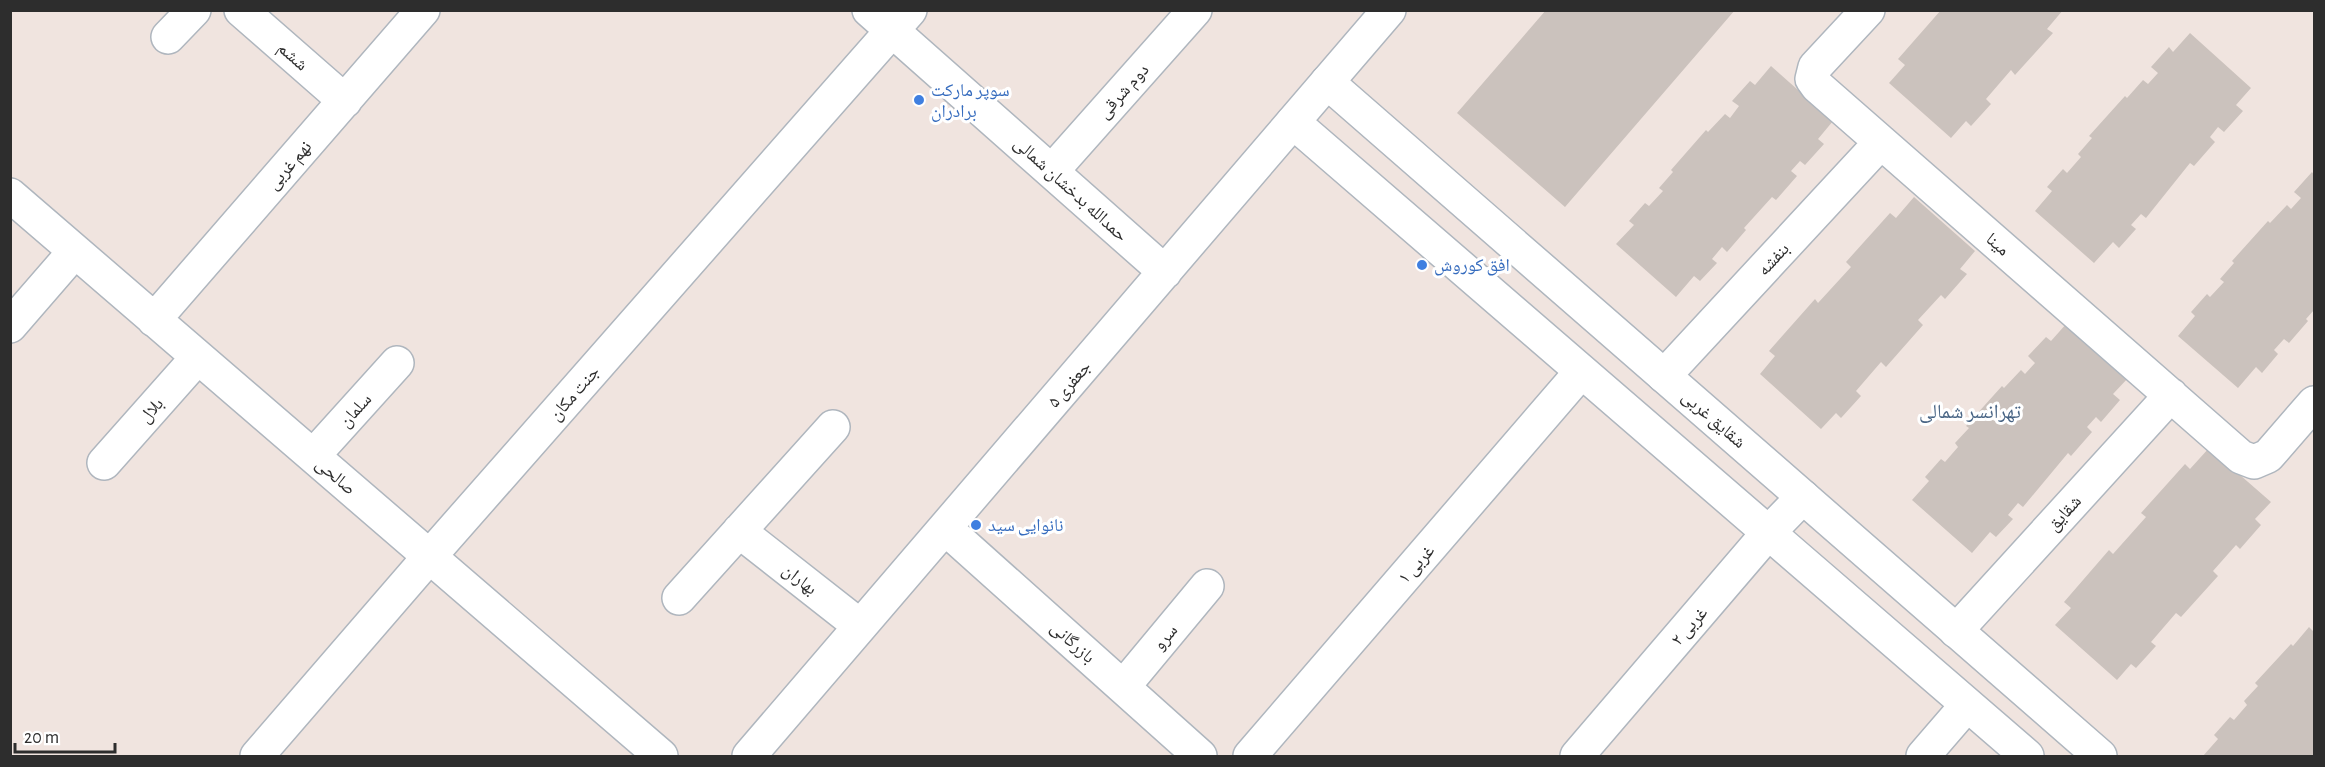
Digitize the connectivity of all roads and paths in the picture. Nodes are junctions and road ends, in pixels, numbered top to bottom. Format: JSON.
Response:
{"nodes":[{"id":1,"x":194,"y":10,"type":"edge"},
{"id":2,"x":241,"y":10,"type":"edge"},
{"id":3,"x":423,"y":10,"type":"edge"},
{"id":4,"x":1195,"y":10,"type":"edge"},
{"id":5,"x":1389,"y":10,"type":"edge"},
{"id":6,"x":1868,"y":10,"type":"edge"},
{"id":7,"x":891,"y":17,"type":"edge"},
{"id":8,"x":168,"y":37,"type":"dead end"},
{"id":9,"x":1327,"y":82,"type":"junction"},
{"id":10,"x":345,"y":101,"type":"junction"},
{"id":11,"x":1293,"y":122,"type":"junction"},
{"id":12,"x":1881,"y":142,"type":"junction"},
{"id":13,"x":1052,"y":171,"type":"junction"},
{"id":14,"x":10,"y":195,"type":"edge"},
{"id":15,"x":75,"y":251,"type":"junction"},
{"id":16,"x":1165,"y":272,"type":"junction"},
{"id":17,"x":154,"y":320,"type":"junction"},
{"id":18,"x":10,"y":326,"type":"edge"},
{"id":19,"x":198,"y":357,"type":"junction"},
{"id":20,"x":397,"y":363,"type":"dead end"},
{"id":21,"x":1581,"y":372,"type":"junction"},
{"id":22,"x":1664,"y":376,"type":"junction"},
{"id":23,"x":2171,"y":395,"type":"junction"},
{"id":24,"x":2314,"y":403,"type":"edge"},
{"id":25,"x":833,"y":427,"type":"dead end"},
{"id":26,"x":313,"y":456,"type":"junction"},
{"id":27,"x":104,"y":463,"type":"dead end"},
{"id":28,"x":1803,"y":497,"type":"junction"},
{"id":29,"x":945,"y":528,"type":"junction"},
{"id":30,"x":739,"y":531,"type":"junction"},
{"id":31,"x":1768,"y":533,"type":"junction"},
{"id":32,"x":429,"y":557,"type":"junction"},
{"id":33,"x":1207,"y":586,"type":"dead end"},
{"id":34,"x":679,"y":598,"type":"dead end"},
{"id":35,"x":860,"y":626,"type":"junction"},
{"id":36,"x":1956,"y":631,"type":"junction"},
{"id":37,"x":1123,"y":687,"type":"junction"},
{"id":38,"x":1967,"y":705,"type":"junction"},
{"id":39,"x":257,"y":756,"type":"edge"},
{"id":40,"x":661,"y":756,"type":"edge"},
{"id":41,"x":749,"y":756,"type":"edge"},
{"id":42,"x":1200,"y":756,"type":"edge"},
{"id":43,"x":1250,"y":756,"type":"edge"},
{"id":44,"x":1577,"y":756,"type":"edge"},
{"id":45,"x":1923,"y":756,"type":"edge"},
{"id":46,"x":2027,"y":756,"type":"edge"},
{"id":47,"x":2100,"y":756,"type":"edge"}],
"edges":[{"from":1,"to":8,"type":"street"},
{"from":2,"to":10,"type":"street","name":"ششم"},
{"from":3,"to":10,"type":"street","name":"نهم غربی"},
{"from":4,"to":13,"type":"street","name":"دوم شرقی"},
{"from":5,"to":9,"type":"street","name":"جعفری ۵"},
{"from":6,"to":12,"type":"street","name":"مینا"},
{"from":7,"to":13,"type":"street","name":"حمدالله بدخشان شمالی"},
{"from":7,"to":32,"type":"street","name":"جنت مکان"},
{"from":9,"to":11,"type":"street","name":"جعفری ۵"},
{"from":9,"to":22,"type":"street","name":"شقایق غربی"},
{"from":10,"to":17,"type":"street","name":"نهم غربی"},
{"from":11,"to":16,"type":"street","name":"جعفری ۵"},
{"from":11,"to":21,"type":"street"},
{"from":12,"to":22,"type":"street","name":"بنفشه"},
{"from":12,"to":23,"type":"street","name":"مینا"},
{"from":13,"to":16,"type":"street","name":"حمدالله بدخشان شمالی"},
{"from":14,"to":15,"type":"street","name":"صالحی"},
{"from":15,"to":17,"type":"street","name":"صالحی"},
{"from":15,"to":18,"type":"street"},
{"from":16,"to":29,"type":"street","name":"جعفری ۵"},
{"from":17,"to":19,"type":"street","name":"صالحی"},
{"from":19,"to":26,"type":"street","name":"صالحی"},
{"from":19,"to":27,"type":"street","name":"بلال"},
{"from":20,"to":26,"type":"street","name":"سلمان"},
{"from":21,"to":31,"type":"street"},
{"from":21,"to":43,"type":"street","name":"۱ غربی"},
{"from":22,"to":28,"type":"street","name":"شقایق غربی"},
{"from":23,"to":24,"type":"street","name":"مینا"},
{"from":23,"to":36,"type":"street","name":"شقایق"},
{"from":25,"to":30,"type":"street"},
{"from":26,"to":32,"type":"street","name":"صالحی"},
{"from":28,"to":31,"type":"street","name":"۲ غربی"},
{"from":28,"to":36,"type":"street","name":"شقایق غربی"},
{"from":29,"to":35,"type":"street","name":"جعفری ۵"},
{"from":29,"to":37,"type":"street","name":"بازرگانی"},
{"from":30,"to":34,"type":"street"},
{"from":30,"to":35,"type":"street","name":"بهاران"},
{"from":31,"to":38,"type":"street"},
{"from":31,"to":44,"type":"street","name":"۲ غربی"},
{"from":32,"to":39,"type":"street","name":"جنت مکان"},
{"from":32,"to":40,"type":"street","name":"صالحی"},
{"from":33,"to":37,"type":"street","name":"سرو"},
{"from":35,"to":41,"type":"street","name":"جعفری ۵"},
{"from":36,"to":47,"type":"street","name":"شقایق غربی"},
{"from":37,"to":42,"type":"street","name":"بازرگانی"},
{"from":38,"to":45,"type":"street"},
{"from":38,"to":46,"type":"street"}]}
